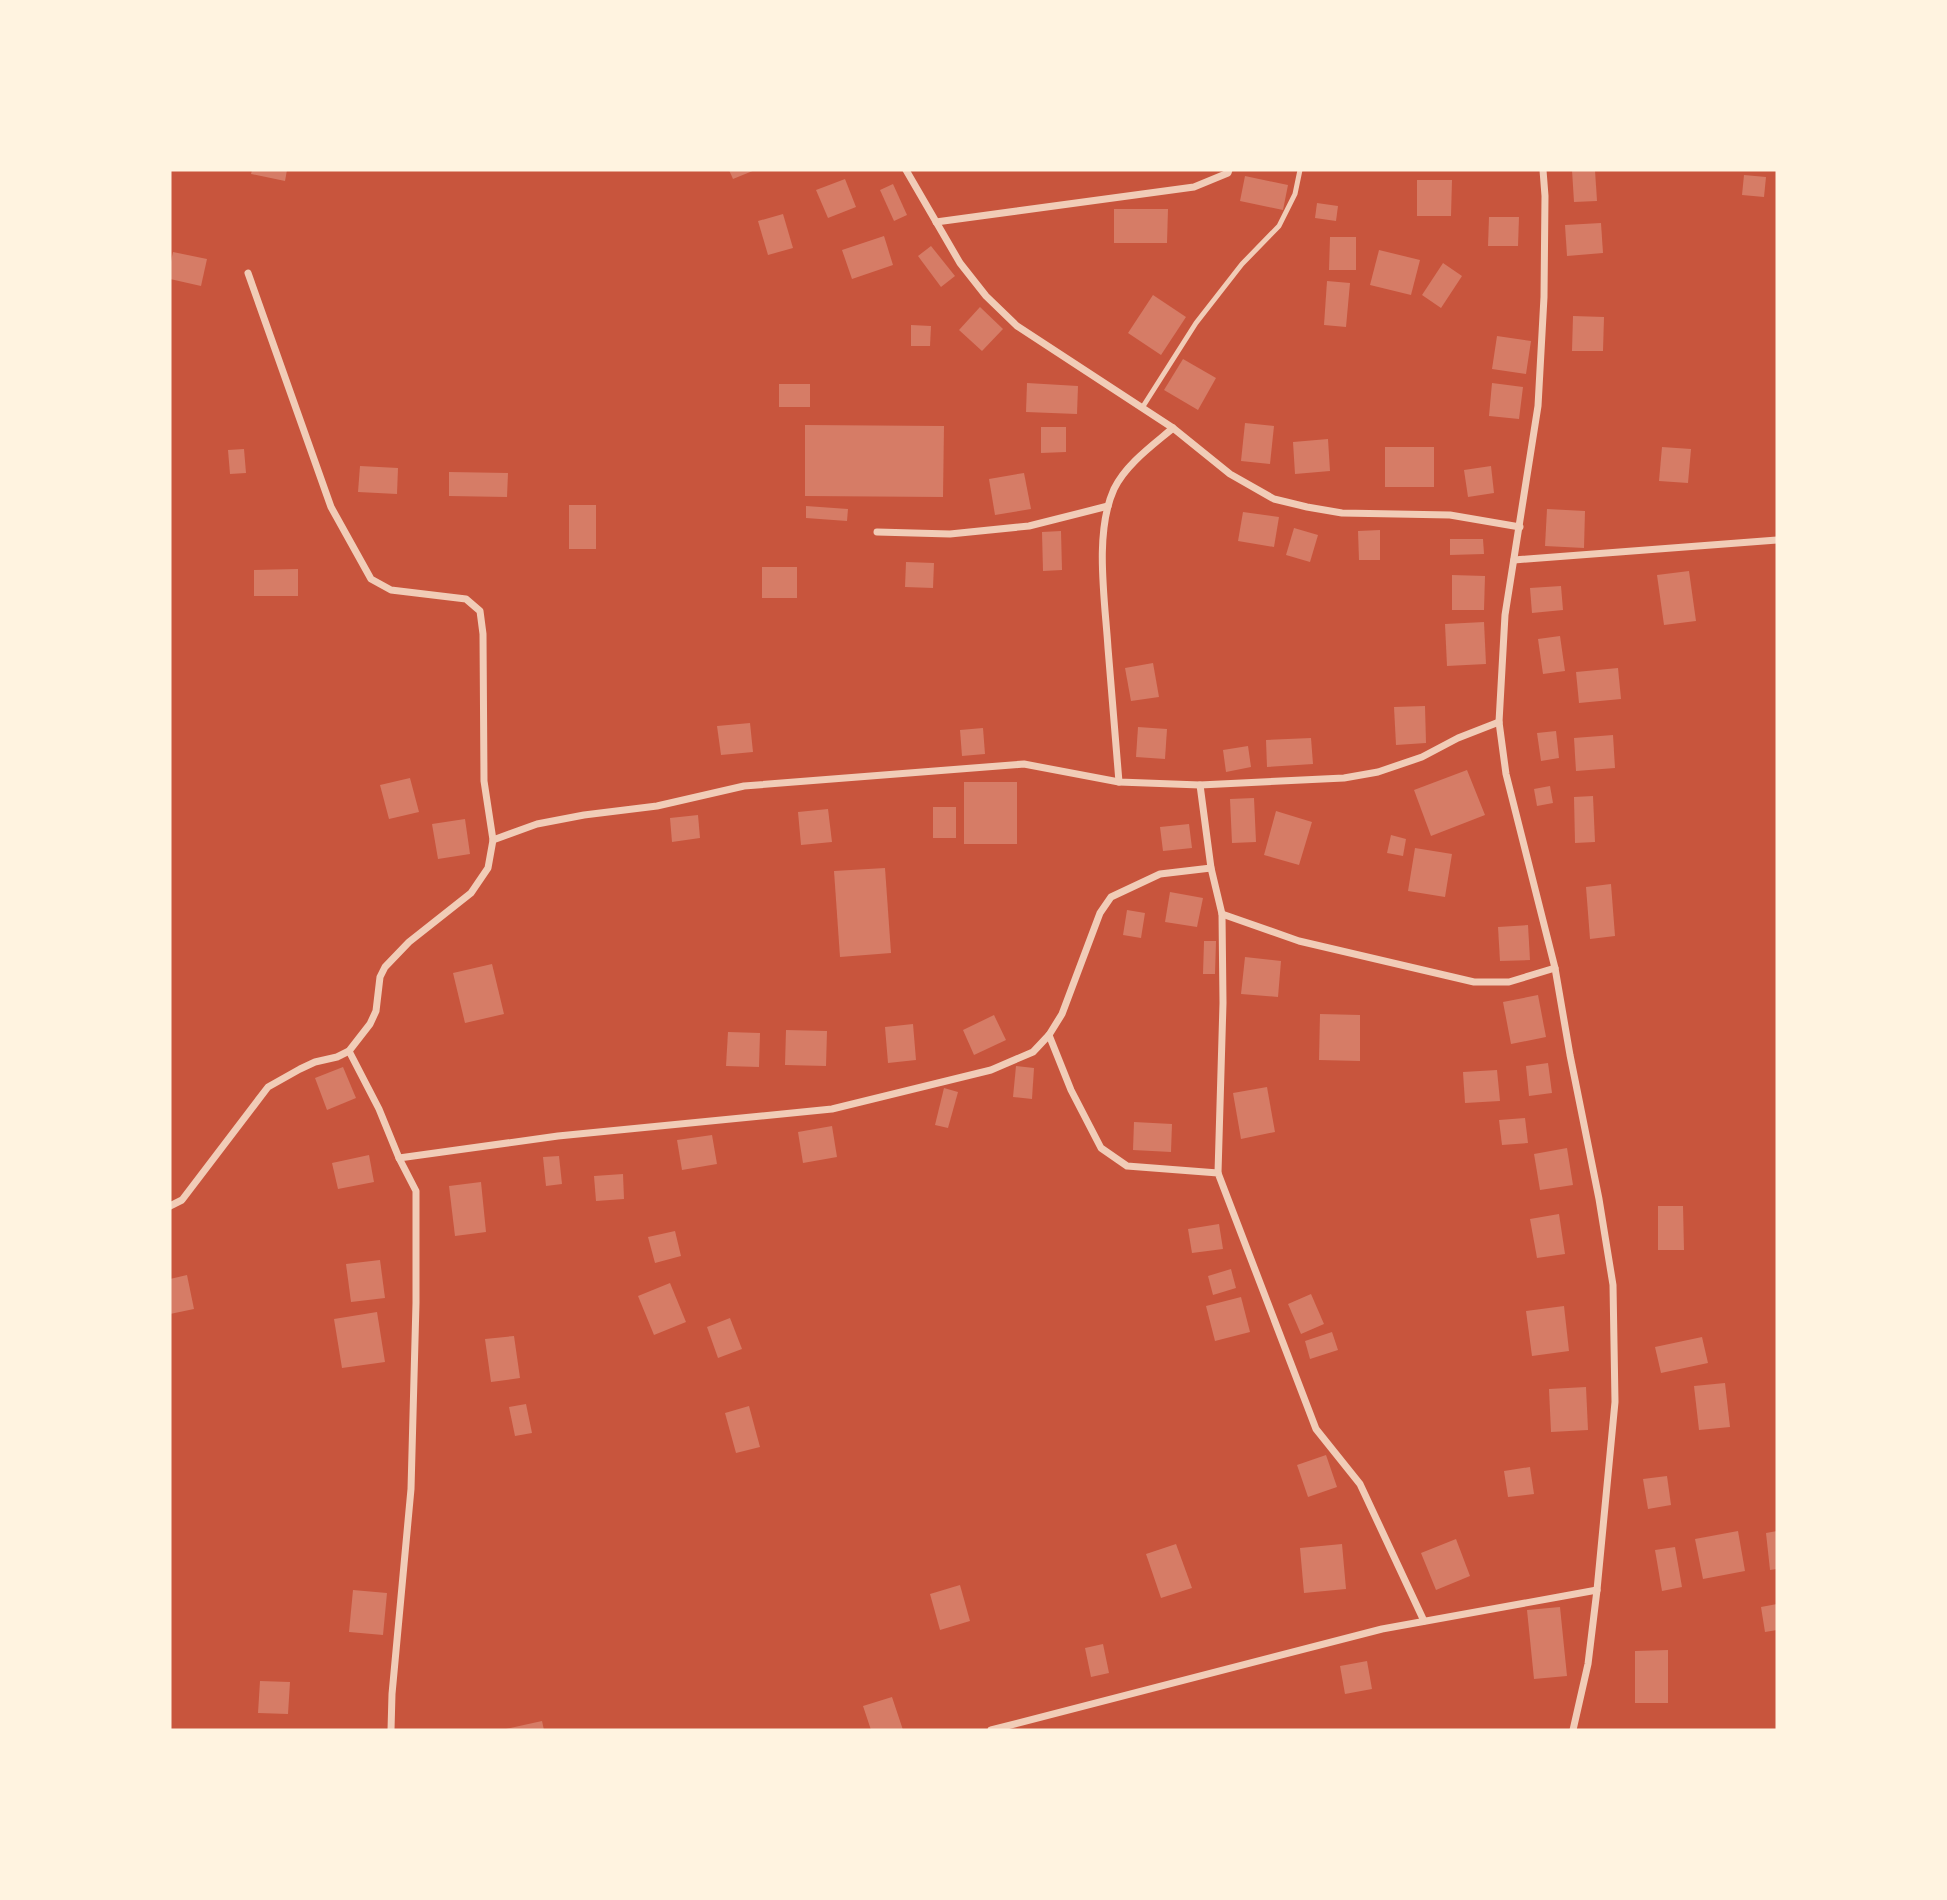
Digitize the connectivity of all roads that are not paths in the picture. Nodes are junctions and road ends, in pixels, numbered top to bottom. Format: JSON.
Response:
{"nodes":[{"id":1,"x":906,"y":170,"type":"edge"},
{"id":2,"x":1229,"y":170,"type":"edge"},
{"id":3,"x":1300,"y":170,"type":"edge"},
{"id":4,"x":1543,"y":170,"type":"edge"},
{"id":5,"x":936,"y":222,"type":"junction"},
{"id":6,"x":248,"y":272,"type":"dead end"},
{"id":7,"x":1142,"y":408,"type":"junction"},
{"id":8,"x":1173,"y":428,"type":"junction"},
{"id":9,"x":1108,"y":506,"type":"junction"},
{"id":10,"x":1520,"y":527,"type":"junction"},
{"id":11,"x":877,"y":532,"type":"dead end"},
{"id":12,"x":1777,"y":540,"type":"edge"},
{"id":13,"x":1514,"y":560,"type":"junction"},
{"id":14,"x":1499,"y":722,"type":"junction"},
{"id":15,"x":1119,"y":782,"type":"junction"},
{"id":16,"x":1200,"y":785,"type":"junction"},
{"id":17,"x":492,"y":840,"type":"junction"},
{"id":18,"x":1211,"y":868,"type":"junction"},
{"id":19,"x":1222,"y":914,"type":"junction"},
{"id":20,"x":1555,"y":968,"type":"junction"},
{"id":21,"x":1049,"y":1035,"type":"junction"},
{"id":22,"x":349,"y":1051,"type":"junction"},
{"id":23,"x":400,"y":1158,"type":"junction"},
{"id":24,"x":1218,"y":1173,"type":"junction"},
{"id":25,"x":170,"y":1206,"type":"edge"},
{"id":26,"x":1597,"y":1590,"type":"junction"},
{"id":27,"x":1424,"y":1621,"type":"junction"},
{"id":28,"x":391,"y":1730,"type":"edge"},
{"id":29,"x":992,"y":1730,"type":"edge"},
{"id":30,"x":1573,"y":1730,"type":"edge"}],
"edges":[{"from":1,"to":5,"type":"street"},
{"from":2,"to":5,"type":"street"},
{"from":3,"to":7,"type":"lane"},
{"from":4,"to":10,"type":"street"},
{"from":5,"to":7,"type":"street"},
{"from":6,"to":17,"type":"street"},
{"from":7,"to":8,"type":"street"},
{"from":8,"to":9,"type":"street"},
{"from":8,"to":10,"type":"street"},
{"from":9,"to":11,"type":"street"},
{"from":9,"to":15,"type":"street"},
{"from":10,"to":13,"type":"street"},
{"from":12,"to":13,"type":"street"},
{"from":13,"to":14,"type":"street"},
{"from":14,"to":16,"type":"street"},
{"from":14,"to":20,"type":"street"},
{"from":15,"to":16,"type":"street"},
{"from":15,"to":17,"type":"street"},
{"from":16,"to":18,"type":"street"},
{"from":17,"to":22,"type":"street"},
{"from":18,"to":19,"type":"street"},
{"from":18,"to":21,"type":"street"},
{"from":19,"to":20,"type":"street"},
{"from":19,"to":24,"type":"street"},
{"from":20,"to":26,"type":"street"},
{"from":21,"to":23,"type":"street"},
{"from":21,"to":24,"type":"street"},
{"from":22,"to":23,"type":"street"},
{"from":22,"to":25,"type":"street"},
{"from":23,"to":28,"type":"street"},
{"from":24,"to":27,"type":"street"},
{"from":26,"to":27,"type":"street"},
{"from":26,"to":30,"type":"street"},
{"from":27,"to":29,"type":"street"}]}
